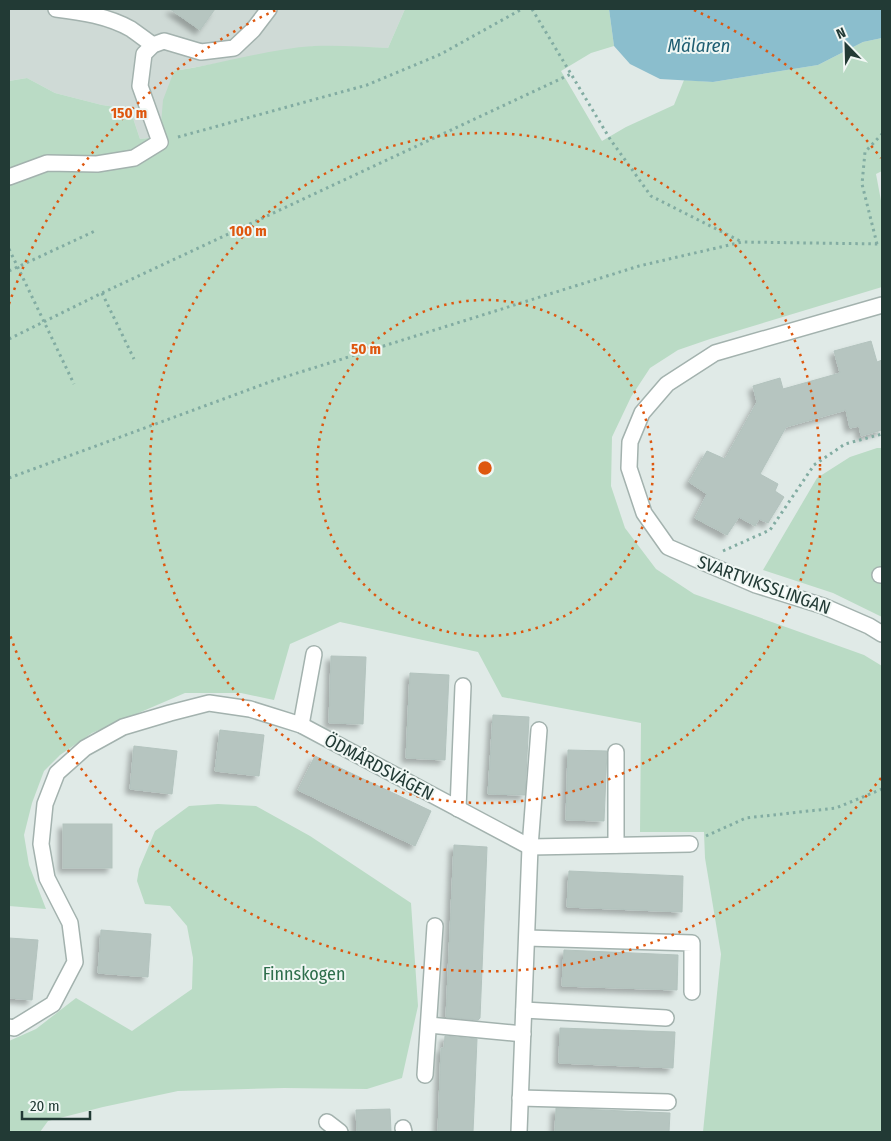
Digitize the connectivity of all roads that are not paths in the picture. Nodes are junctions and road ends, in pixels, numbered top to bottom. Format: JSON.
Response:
{"nodes":[{"id":1,"x":56,"y":9,"type":"edge"},
{"id":2,"x":269,"y":9,"type":"edge"},
{"id":3,"x":153,"y":45,"type":"junction"},
{"id":4,"x":9,"y":178,"type":"edge"},
{"id":5,"x":882,"y":305,"type":"edge"},
{"id":6,"x":882,"y":634,"type":"edge"},
{"id":7,"x":314,"y":654,"type":"dead end"},
{"id":8,"x":463,"y":686,"type":"dead end"},
{"id":9,"x":300,"y":725,"type":"junction"},
{"id":10,"x":538,"y":730,"type":"dead end"},
{"id":11,"x":616,"y":752,"type":"dead end"},
{"id":12,"x":458,"y":809,"type":"junction"},
{"id":13,"x":690,"y":844,"type":"road end"},
{"id":14,"x":616,"y":845,"type":"junction"},
{"id":15,"x":530,"y":847,"type":"junction"},
{"id":16,"x":435,"y":926,"type":"dead end"},
{"id":17,"x":527,"y":938,"type":"junction"},
{"id":18,"x":692,"y":992,"type":"dead end"},
{"id":19,"x":524,"y":1010,"type":"junction"},
{"id":20,"x":666,"y":1018,"type":"dead end"},
{"id":21,"x":429,"y":1025,"type":"junction"},
{"id":22,"x":9,"y":1027,"type":"edge"},
{"id":23,"x":523,"y":1034,"type":"junction"},
{"id":24,"x":426,"y":1075,"type":"dead end"},
{"id":25,"x":520,"y":1098,"type":"junction"},
{"id":26,"x":668,"y":1102,"type":"dead end"},
{"id":27,"x":327,"y":1122,"type":"dead end"},
{"id":28,"x":340,"y":1132,"type":"edge"},
{"id":29,"x":519,"y":1132,"type":"edge"}],
"edges":[{"from":1,"to":3,"type":"street"},
{"from":2,"to":3,"type":"street"},
{"from":3,"to":4,"type":"street"},
{"from":5,"to":6,"type":"street","name":"SVARTVIKSSLINGAN"},
{"from":7,"to":9,"type":"street"},
{"from":8,"to":12,"type":"street","name":"ÖDMÅRDSVÄGEN"},
{"from":9,"to":12,"type":"street","name":"ÖDMÅRDSVÄGEN"},
{"from":9,"to":22,"type":"street","name":"ÖDMÅRDSVÄGEN"},
{"from":10,"to":15,"type":"street"},
{"from":11,"to":14,"type":"street"},
{"from":12,"to":15,"type":"street","name":"ÖDMÅRDSVÄGEN"},
{"from":13,"to":14,"type":"street","name":"ÖDMÅRDSVÄGEN"},
{"from":14,"to":15,"type":"street","name":"ÖDMÅRDSVÄGEN"},
{"from":15,"to":17,"type":"street"},
{"from":16,"to":21,"type":"street"},
{"from":17,"to":18,"type":"street"},
{"from":17,"to":19,"type":"street"},
{"from":19,"to":20,"type":"street"},
{"from":19,"to":23,"type":"street"},
{"from":21,"to":23,"type":"street"},
{"from":21,"to":24,"type":"street"},
{"from":23,"to":25,"type":"street"},
{"from":25,"to":26,"type":"street"},
{"from":25,"to":29,"type":"street"},
{"from":27,"to":28,"type":"street"}]}
